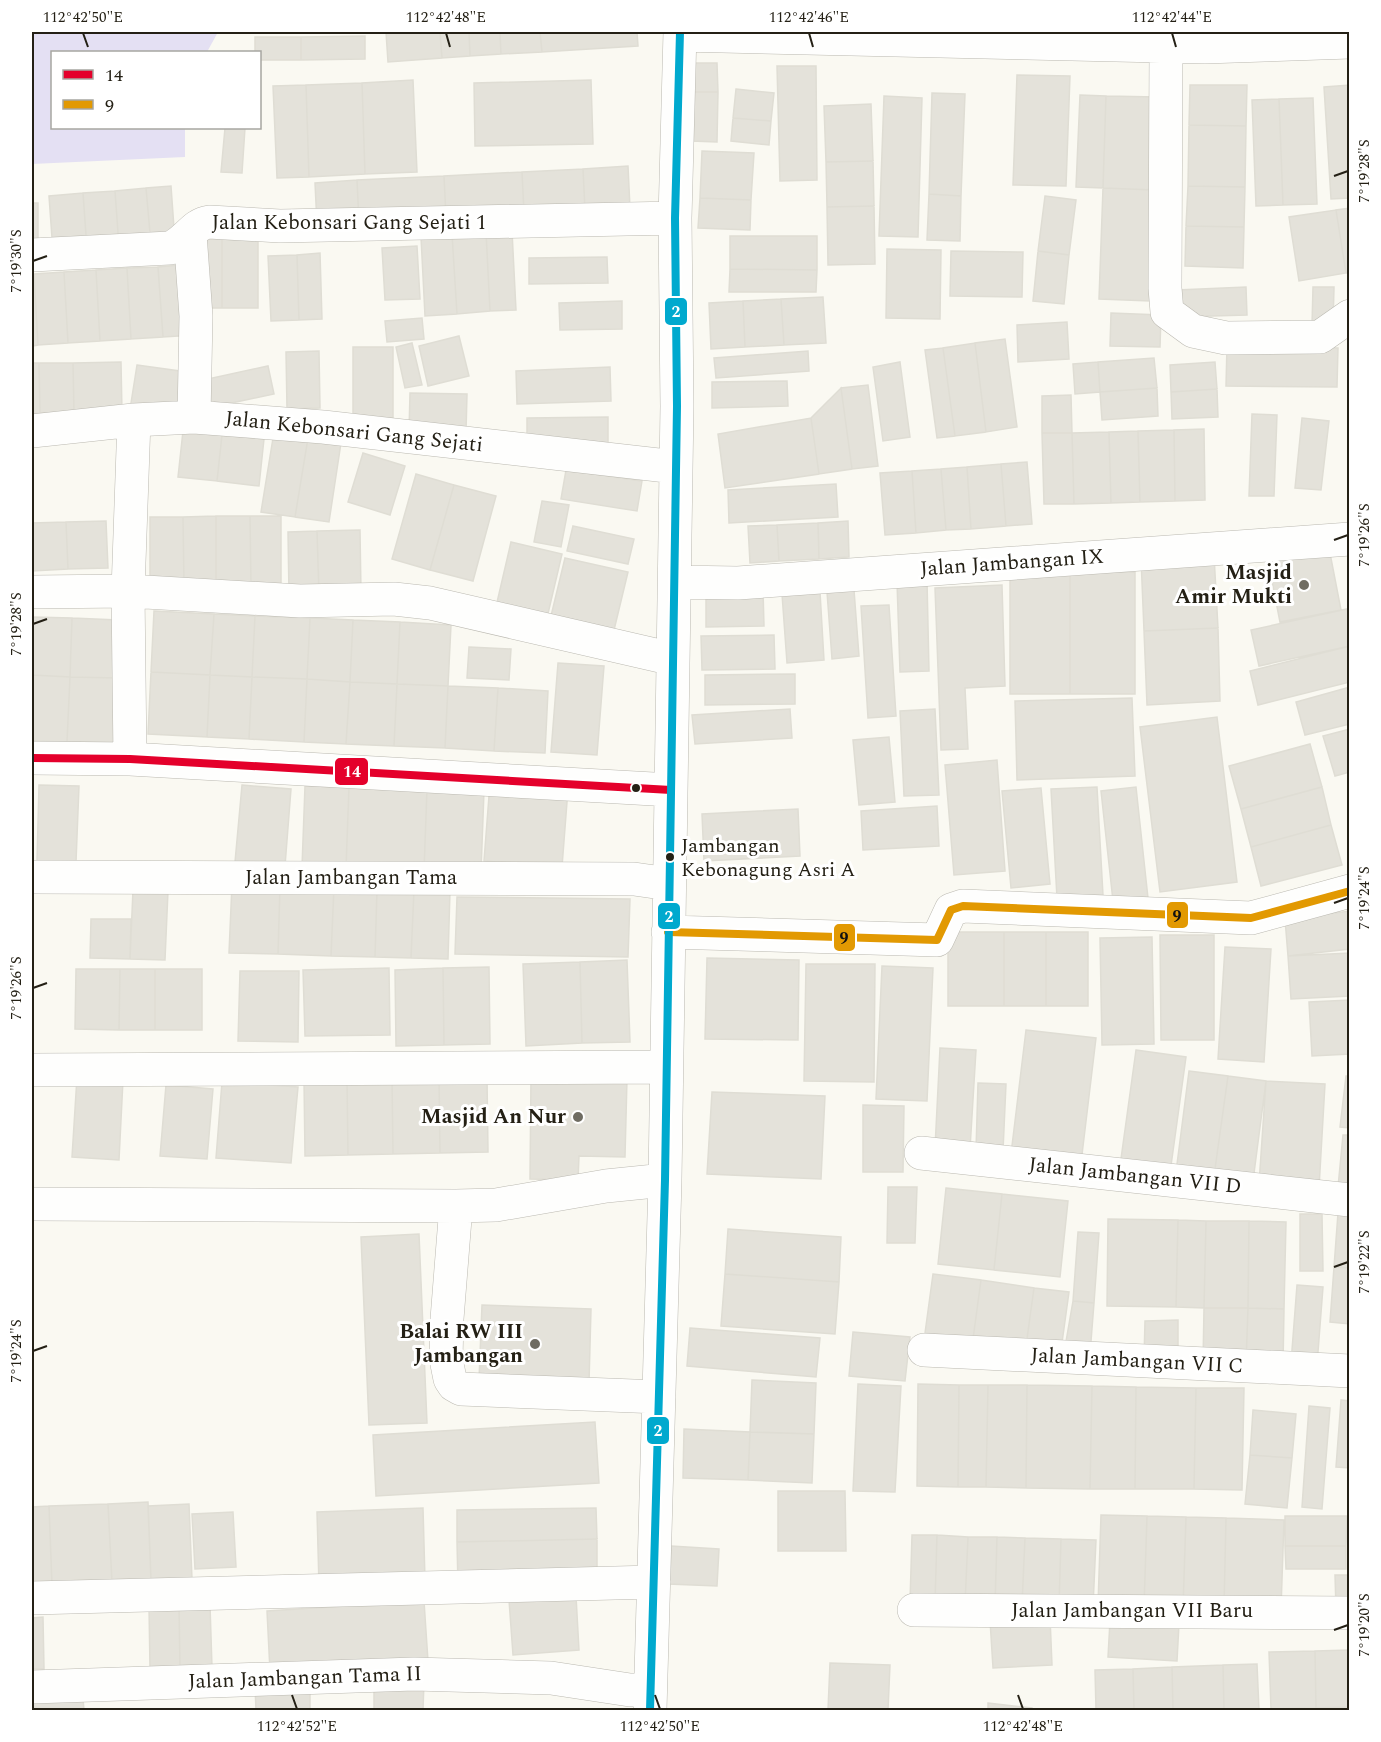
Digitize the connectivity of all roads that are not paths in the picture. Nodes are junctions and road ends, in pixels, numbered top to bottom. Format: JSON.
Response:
{"nodes":[{"id":1,"x":680,"y":33,"type":"edge"},
{"id":2,"x":1204,"y":39,"type":"edge"},
{"id":3,"x":1277,"y":39,"type":"edge"},
{"id":4,"x":1350,"y":42,"type":"edge"},
{"id":5,"x":1166,"y":46,"type":"junction"},
{"id":6,"x":675,"y":218,"type":"junction"},
{"id":7,"x":190,"y":234,"type":"junction"},
{"id":8,"x":32,"y":255,"type":"edge"},
{"id":9,"x":1350,"y":316,"type":"edge"},
{"id":10,"x":194,"y":417,"type":"junction"},
{"id":11,"x":134,"y":420,"type":"junction"},
{"id":12,"x":32,"y":431,"type":"edge"},
{"id":13,"x":676,"y":467,"type":"junction"},
{"id":14,"x":1350,"y":539,"type":"edge"},
{"id":15,"x":675,"y":582,"type":"junction"},
{"id":16,"x":128,"y":591,"type":"junction"},
{"id":17,"x":32,"y":592,"type":"edge"},
{"id":18,"x":673,"y":659,"type":"junction"},
{"id":19,"x":32,"y":758,"type":"edge"},
{"id":20,"x":130,"y":759,"type":"junction"},
{"id":21,"x":671,"y":790,"type":"junction"},
{"id":22,"x":32,"y":877,"type":"edge"},
{"id":23,"x":669,"y":884,"type":"junction"},
{"id":24,"x":1350,"y":891,"type":"edge"},
{"id":25,"x":668,"y":932,"type":"junction"},
{"id":26,"x":666,"y":1067,"type":"junction"},
{"id":27,"x":32,"y":1070,"type":"edge"},
{"id":28,"x":921,"y":1153,"type":"dead end"},
{"id":29,"x":665,"y":1180,"type":"junction"},
{"id":30,"x":1350,"y":1200,"type":"edge"},
{"id":31,"x":32,"y":1204,"type":"edge"},
{"id":32,"x":456,"y":1206,"type":"junction"},
{"id":33,"x":924,"y":1350,"type":"dead end"},
{"id":34,"x":1350,"y":1371,"type":"edge"},
{"id":35,"x":659,"y":1397,"type":"junction"},
{"id":36,"x":654,"y":1582,"type":"junction"},
{"id":37,"x":32,"y":1598,"type":"edge"},
{"id":38,"x":914,"y":1610,"type":"dead end"},
{"id":39,"x":1350,"y":1613,"type":"edge"},
{"id":40,"x":32,"y":1687,"type":"edge"},
{"id":41,"x":650,"y":1700,"type":"edge"}],
"edges":[{"from":1,"to":5,"type":"street"},
{"from":1,"to":6,"type":"street"},
{"from":2,"to":3,"type":"street"},
{"from":2,"to":5,"type":"street"},
{"from":3,"to":4,"type":"street"},
{"from":5,"to":9,"type":"street"},
{"from":6,"to":7,"type":"street","name":"Jalan Kebonsari Gang Sejati 1"},
{"from":6,"to":13,"type":"street"},
{"from":7,"to":8,"type":"street","name":"Jalan Kebonsari Gang Sejati 1"},
{"from":7,"to":10,"type":"street"},
{"from":10,"to":11,"type":"street","name":"Jalan Kebonsari Gang Sejati"},
{"from":10,"to":13,"type":"street","name":"Jalan Kebonsari Gang Sejati"},
{"from":11,"to":12,"type":"street","name":"Jalan Kebonsari Gang Sejati"},
{"from":11,"to":16,"type":"street"},
{"from":13,"to":15,"type":"street"},
{"from":14,"to":15,"type":"street","name":"Jalan Jambangan IX"},
{"from":15,"to":18,"type":"street"},
{"from":16,"to":17,"type":"street"},
{"from":16,"to":18,"type":"street"},
{"from":16,"to":20,"type":"street"},
{"from":18,"to":21,"type":"street"},
{"from":19,"to":20,"type":"street"},
{"from":20,"to":21,"type":"street"},
{"from":21,"to":23,"type":"street"},
{"from":22,"to":23,"type":"street","name":"Jalan Jambangan Tama"},
{"from":23,"to":25,"type":"street"},
{"from":24,"to":25,"type":"street"},
{"from":25,"to":26,"type":"street"},
{"from":26,"to":27,"type":"street"},
{"from":26,"to":29,"type":"street"},
{"from":28,"to":30,"type":"street","name":"Jalan Jambangan VII D"},
{"from":29,"to":32,"type":"street"},
{"from":29,"to":35,"type":"street"},
{"from":31,"to":32,"type":"street"},
{"from":32,"to":35,"type":"street"},
{"from":33,"to":34,"type":"street","name":"Jalan Jambangan VII C"},
{"from":35,"to":36,"type":"street"},
{"from":36,"to":37,"type":"street"},
{"from":36,"to":41,"type":"street"},
{"from":38,"to":39,"type":"street","name":"Jalan Jambangan VII Baru"},
{"from":40,"to":41,"type":"street","name":"Jalan Jambangan Tama II"}]}
